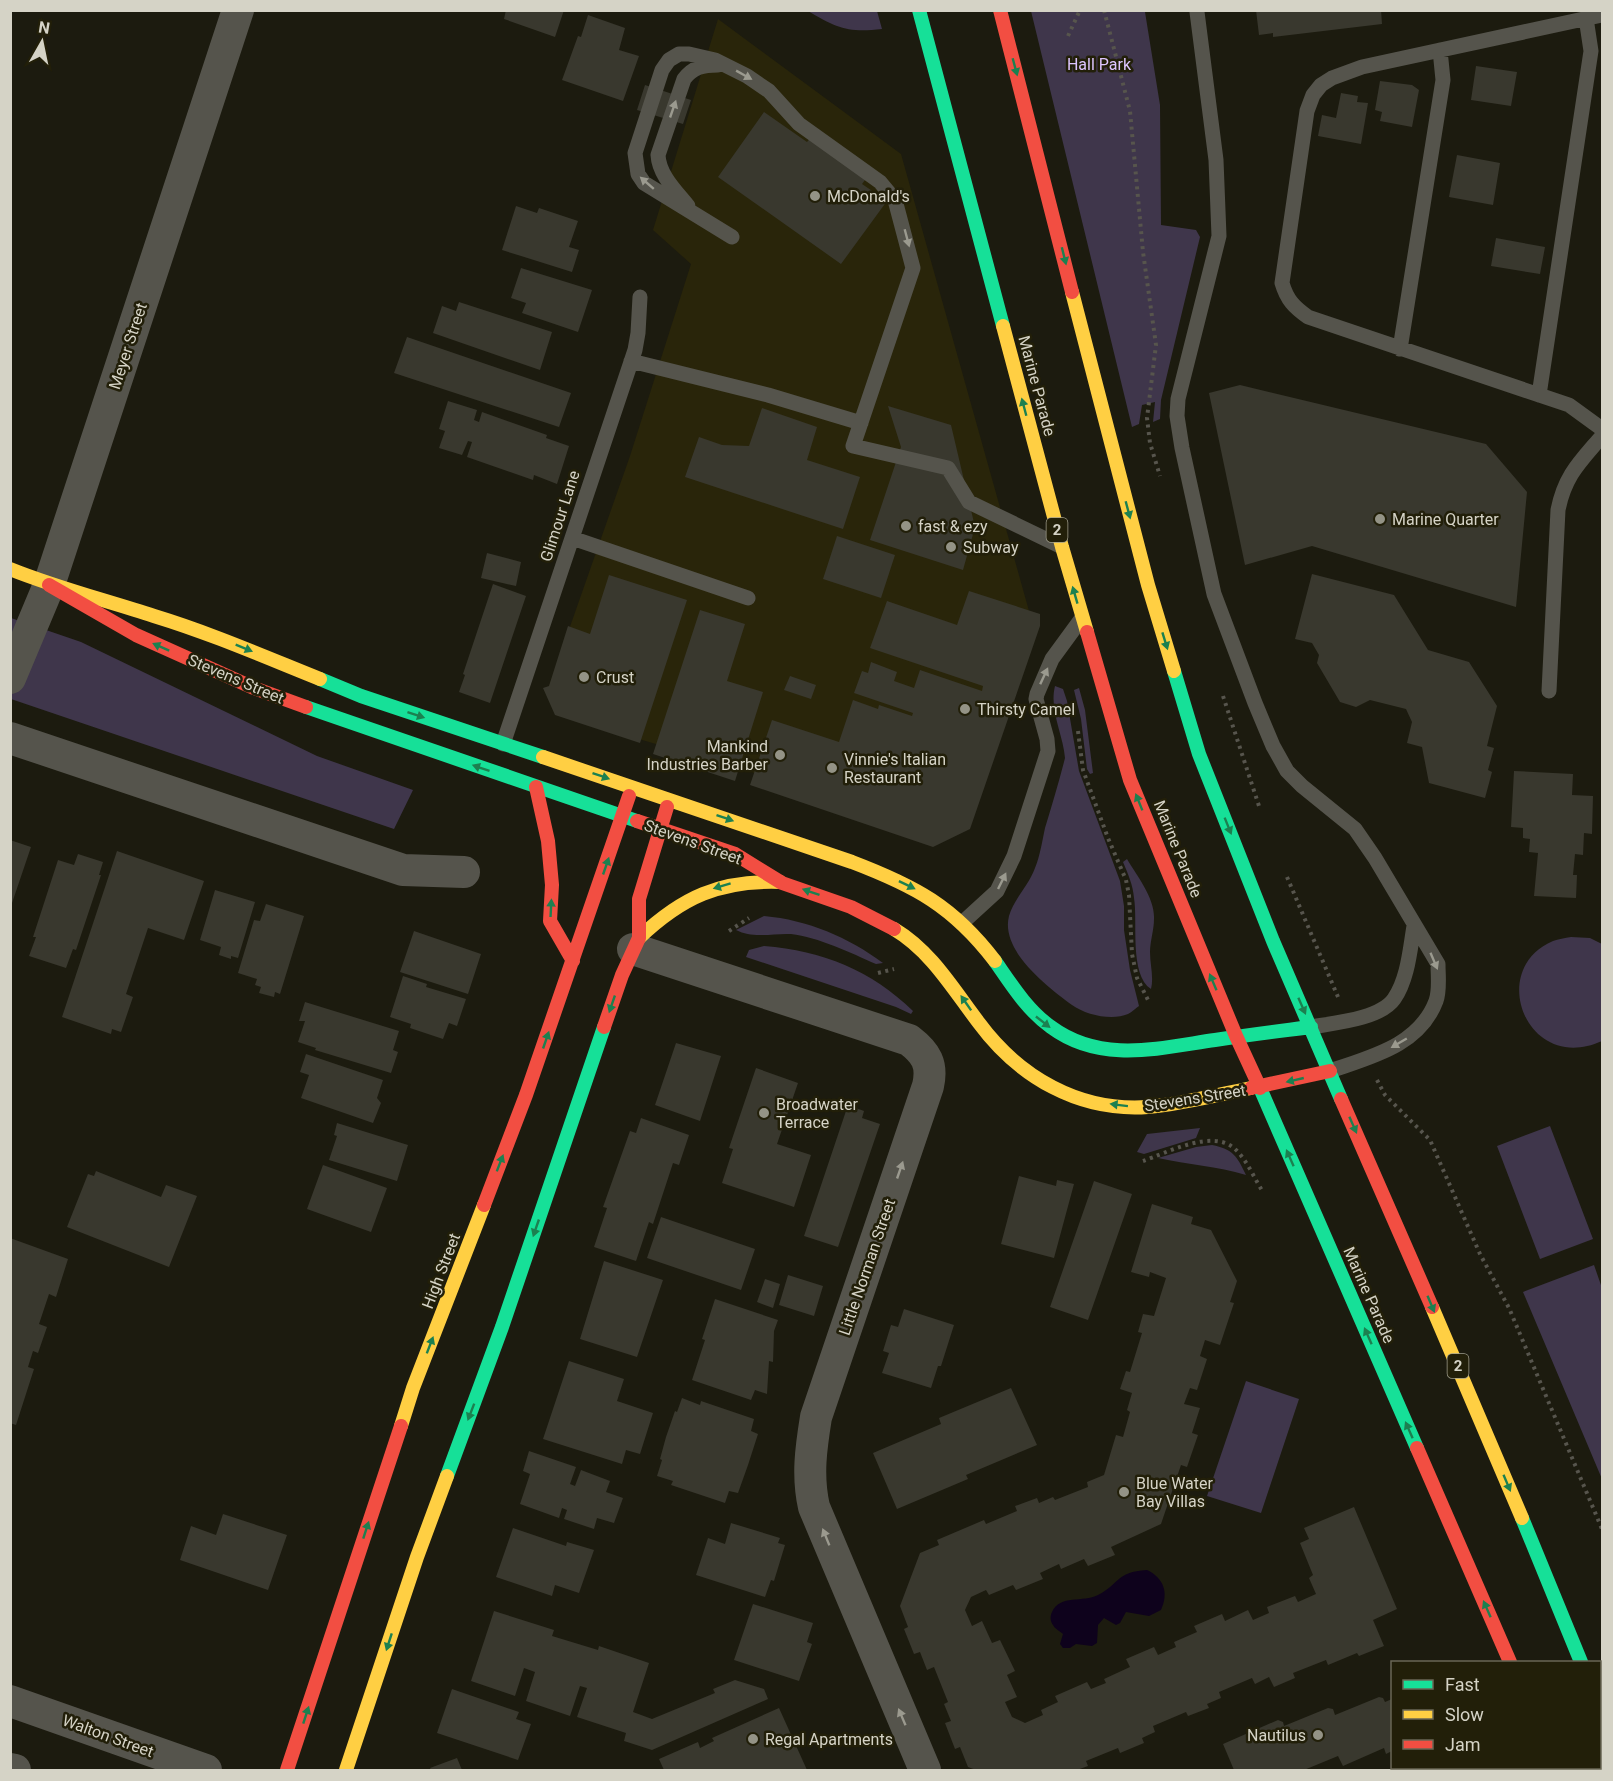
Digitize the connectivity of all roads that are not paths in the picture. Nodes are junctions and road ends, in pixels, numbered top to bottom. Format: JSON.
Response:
{"nodes":[{"id":1,"x":238,"y":10,"type":"edge"},
{"id":2,"x":919,"y":10,"type":"edge"},
{"id":3,"x":1000,"y":11,"type":"edge"},
{"id":4,"x":1197,"y":12,"type":"dead end"},
{"id":5,"x":1602,"y":15,"type":"edge"},
{"id":6,"x":1578,"y":17,"type":"edge"},
{"id":7,"x":1440,"y":50,"type":"junction"},
{"id":8,"x":724,"y":65,"type":"junction"},
{"id":9,"x":695,"y":216,"type":"junction"},
{"id":10,"x":732,"y":237,"type":"dead end"},
{"id":11,"x":640,"y":297,"type":"dead end"},
{"id":12,"x":1400,"y":349,"type":"junction"},
{"id":13,"x":631,"y":361,"type":"junction"},
{"id":14,"x":1539,"y":395,"type":"junction"},
{"id":15,"x":861,"y":423,"type":"junction"},
{"id":16,"x":1602,"y":429,"type":"edge"},
{"id":17,"x":1602,"y":436,"type":"edge"},
{"id":18,"x":572,"y":538,"type":"junction"},
{"id":19,"x":1062,"y":547,"type":"junction"},
{"id":20,"x":10,"y":569,"type":"edge"},
{"id":21,"x":49,"y":585,"type":"junction"},
{"id":22,"x":748,"y":598,"type":"dead end"},
{"id":23,"x":1082,"y":618,"type":"junction"},
{"id":24,"x":10,"y":678,"type":"edge"},
{"id":25,"x":1549,"y":691,"type":"dead end"},
{"id":26,"x":10,"y":738,"type":"edge"},
{"id":27,"x":504,"y":744,"type":"junction"},
{"id":28,"x":536,"y":787,"type":"junction"},
{"id":29,"x":632,"y":787,"type":"junction"},
{"id":30,"x":669,"y":800,"type":"junction"},
{"id":31,"x":622,"y":816,"type":"junction"},
{"id":32,"x":660,"y":829,"type":"junction"},
{"id":33,"x":464,"y":872,"type":"dead end"},
{"id":34,"x":780,"y":882,"type":"junction"},
{"id":35,"x":962,"y":923,"type":"junction"},
{"id":36,"x":1414,"y":926,"type":"junction"},
{"id":37,"x":636,"y":944,"type":"junction"},
{"id":38,"x":573,"y":961,"type":"junction"},
{"id":39,"x":1311,"y":1027,"type":"junction"},
{"id":40,"x":1236,"y":1036,"type":"junction"},
{"id":41,"x":1330,"y":1071,"type":"junction"},
{"id":42,"x":1260,"y":1088,"type":"junction"},
{"id":43,"x":1510,"y":1661,"type":"edge"},
{"id":44,"x":1581,"y":1661,"type":"edge"},
{"id":45,"x":10,"y":1701,"type":"edge"},
{"id":46,"x":154,"y":1762,"type":"edge"},
{"id":47,"x":10,"y":1769,"type":"edge"},
{"id":48,"x":15,"y":1770,"type":"edge"},
{"id":49,"x":206,"y":1770,"type":"edge"},
{"id":50,"x":287,"y":1770,"type":"edge"},
{"id":51,"x":346,"y":1770,"type":"edge"},
{"id":52,"x":925,"y":1770,"type":"edge"}],
"edges":[{"from":1,"to":21,"type":"street","name":"Meyer Street"},
{"from":19,"to":2,"type":"main road","name":"Marine Parade","number":"2","one_way":true},
{"from":3,"to":39,"type":"main road","number":"2","one_way":true},
{"from":4,"to":36,"type":"lane"},
{"from":5,"to":6,"type":"lane"},
{"from":6,"to":7,"type":"lane"},
{"from":6,"to":14,"type":"lane"},
{"from":7,"to":12,"type":"lane"},
{"from":7,"to":12,"type":"lane"},
{"from":9,"to":8,"type":"lane","one_way":true},
{"from":9,"to":8,"type":"lane","one_way":true},
{"from":8,"to":15,"type":"lane","one_way":true},
{"from":9,"to":10,"type":"lane"},
{"from":11,"to":13,"type":"lane","name":"Glimour Lane"},
{"from":12,"to":14,"type":"lane"},
{"from":13,"to":15,"type":"lane"},
{"from":13,"to":18,"type":"lane","name":"Glimour Lane"},
{"from":14,"to":16,"type":"lane"},
{"from":15,"to":19,"type":"lane"},
{"from":17,"to":25,"type":"lane"},
{"from":18,"to":22,"type":"lane"},
{"from":18,"to":27,"type":"lane","name":"Glimour Lane"},
{"from":23,"to":19,"type":"main road","name":"Marine Parade","number":"2","one_way":true},
{"from":20,"to":21,"type":"main road","name":"Stevens Street"},
{"from":21,"to":24,"type":"street","name":"Meyer Street"},
{"from":21,"to":27,"type":"main road","name":"Stevens Street","one_way":true},
{"from":28,"to":21,"type":"main road","name":"Stevens Street","one_way":true},
{"from":35,"to":23,"type":"lane","one_way":true},
{"from":40,"to":23,"type":"main road","name":"Marine Parade","number":"2","one_way":true},
{"from":26,"to":33,"type":"street"},
{"from":27,"to":29,"type":"main road","name":"Stevens Street","one_way":true},
{"from":28,"to":31,"type":"main road","name":"Stevens Street"},
{"from":38,"to":28,"type":"main road","one_way":true},
{"from":29,"to":30,"type":"main road","name":"Stevens Street"},
{"from":29,"to":31,"type":"main road","name":"High Street"},
{"from":30,"to":32,"type":"main road"},
{"from":30,"to":35,"type":"main road","name":"Stevens Street","one_way":true},
{"from":31,"to":32,"type":"main road","name":"Stevens Street"},
{"from":38,"to":31,"type":"main road","name":"High Street","one_way":true},
{"from":32,"to":34,"type":"main road","name":"Stevens Street"},
{"from":32,"to":37,"type":"main road"},
{"from":34,"to":37,"type":"main road","one_way":true},
{"from":42,"to":34,"type":"main road","name":"Stevens Street","one_way":true},
{"from":35,"to":40,"type":"main road","name":"Stevens Street","one_way":true},
{"from":36,"to":39,"type":"lane"},
{"from":36,"to":41,"type":"lane","one_way":true},
{"from":37,"to":51,"type":"main road","one_way":true},
{"from":52,"to":37,"type":"street","name":"Little Norman Street","one_way":true},
{"from":50,"to":38,"type":"main road","name":"High Street","one_way":true},
{"from":39,"to":40,"type":"main road","name":"Stevens Street"},
{"from":39,"to":41,"type":"main road","number":"2"},
{"from":40,"to":42,"type":"main road","name":"Marine Parade","number":"2"},
{"from":41,"to":42,"type":"main road","name":"Stevens Street","one_way":true},
{"from":41,"to":44,"type":"main road","number":"2","one_way":true},
{"from":43,"to":42,"type":"main road","name":"Marine Parade","number":"2","one_way":true},
{"from":45,"to":46,"type":"street","name":"Walton Street"},
{"from":46,"to":49,"type":"street","name":"Walton Street"},
{"from":47,"to":48,"type":"street"}]}
